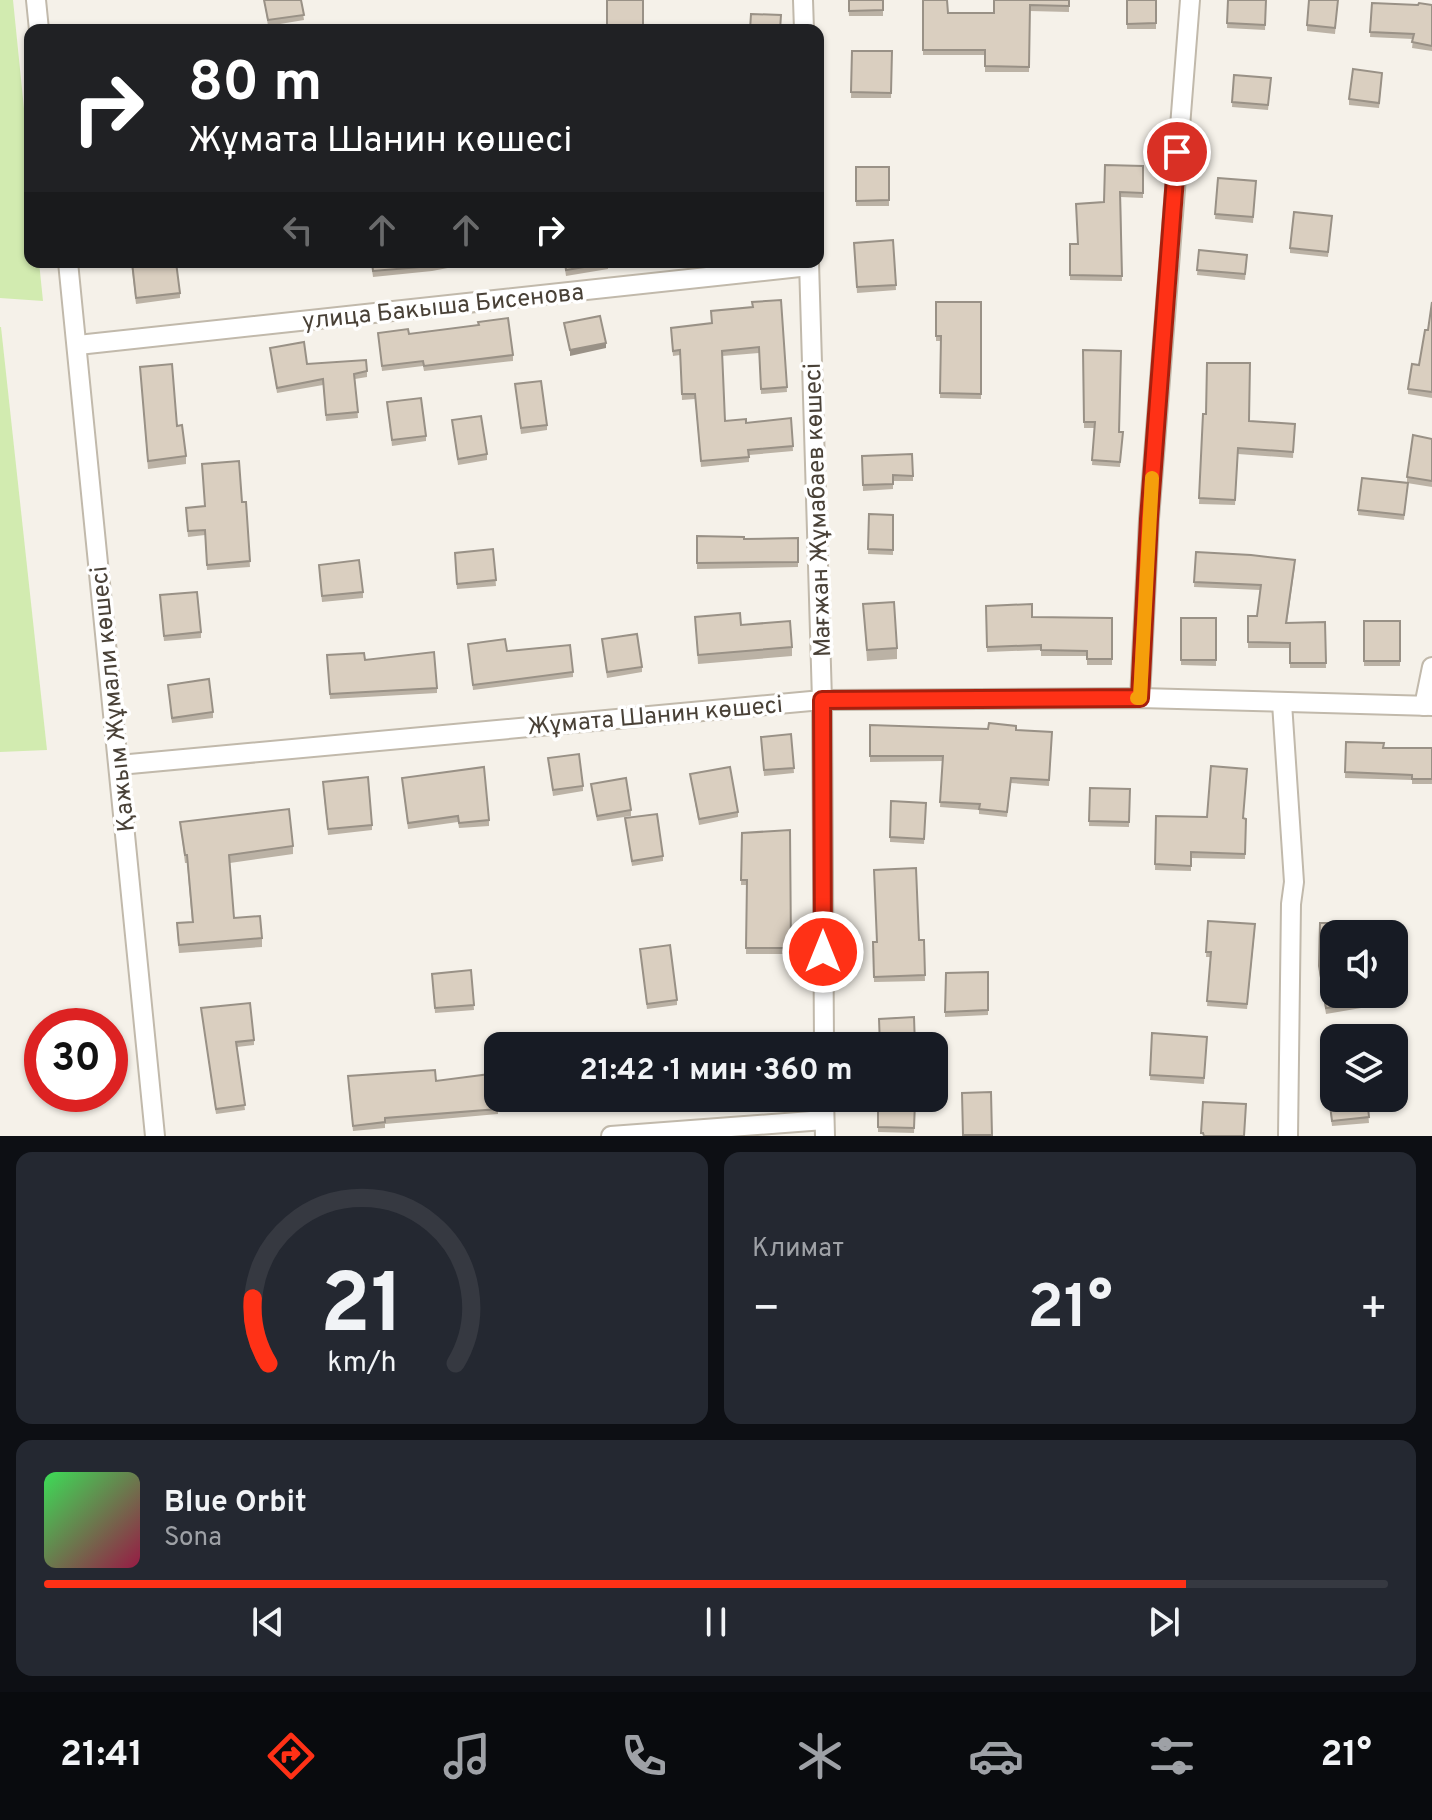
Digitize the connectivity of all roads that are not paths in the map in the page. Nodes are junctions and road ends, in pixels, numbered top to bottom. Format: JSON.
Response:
{"nodes":[{"id":1,"x":36,"y":0,"type":"edge"},
{"id":2,"x":803,"y":0,"type":"edge"},
{"id":3,"x":1190,"y":0,"type":"edge"},
{"id":4,"x":38,"y":24,"type":"edge"},
{"id":5,"x":804,"y":24,"type":"edge"},
{"id":6,"x":69,"y":268,"type":"edge"},
{"id":7,"x":773,"y":268,"type":"edge"},
{"id":8,"x":809,"y":268,"type":"edge"},
{"id":9,"x":78,"y":345,"type":"junction"},
{"id":10,"x":1432,"y":667,"type":"edge"},
{"id":11,"x":1140,"y":698,"type":"junction"},
{"id":12,"x":822,"y":700,"type":"junction"},
{"id":13,"x":1282,"y":703,"type":"junction"},
{"id":14,"x":1428,"y":706,"type":"edge"},
{"id":15,"x":119,"y":765,"type":"junction"},
{"id":16,"x":824,"y":1032,"type":"edge"},
{"id":17,"x":825,"y":1128,"type":"edge"},
{"id":18,"x":155,"y":1136,"type":"edge"},
{"id":19,"x":611,"y":1136,"type":"edge"},
{"id":20,"x":1288,"y":1136,"type":"edge"}],
"edges":[{"from":1,"to":4,"type":"street"},
{"from":2,"to":5,"type":"street"},
{"from":3,"to":11,"type":"street"},
{"from":6,"to":9,"type":"street","name":"Қажым Жұмали көшесі"},
{"from":7,"to":9,"type":"street","name":"улица Бакыша Бисенова"},
{"from":8,"to":12,"type":"street","name":"Мағжан Жұмабаев көшесі"},
{"from":9,"to":15,"type":"street","name":"Қажым Жұмали көшесі"},
{"from":10,"to":14,"type":"street"},
{"from":11,"to":12,"type":"street","name":"Жұмата Шанин көшесі"},
{"from":11,"to":13,"type":"street","name":"Жұмата Шанин көшесі"},
{"from":12,"to":15,"type":"street","name":"Жұмата Шанин көшесі"},
{"from":12,"to":16,"type":"street","name":"Мағжан Жұмабаев көшесі"},
{"from":13,"to":14,"type":"street","name":"Жұмата Шанин көшесі"},
{"from":13,"to":20,"type":"street"},
{"from":15,"to":18,"type":"street","name":"Қажым Жұмали көшесі"},
{"from":17,"to":19,"type":"street"}]}
